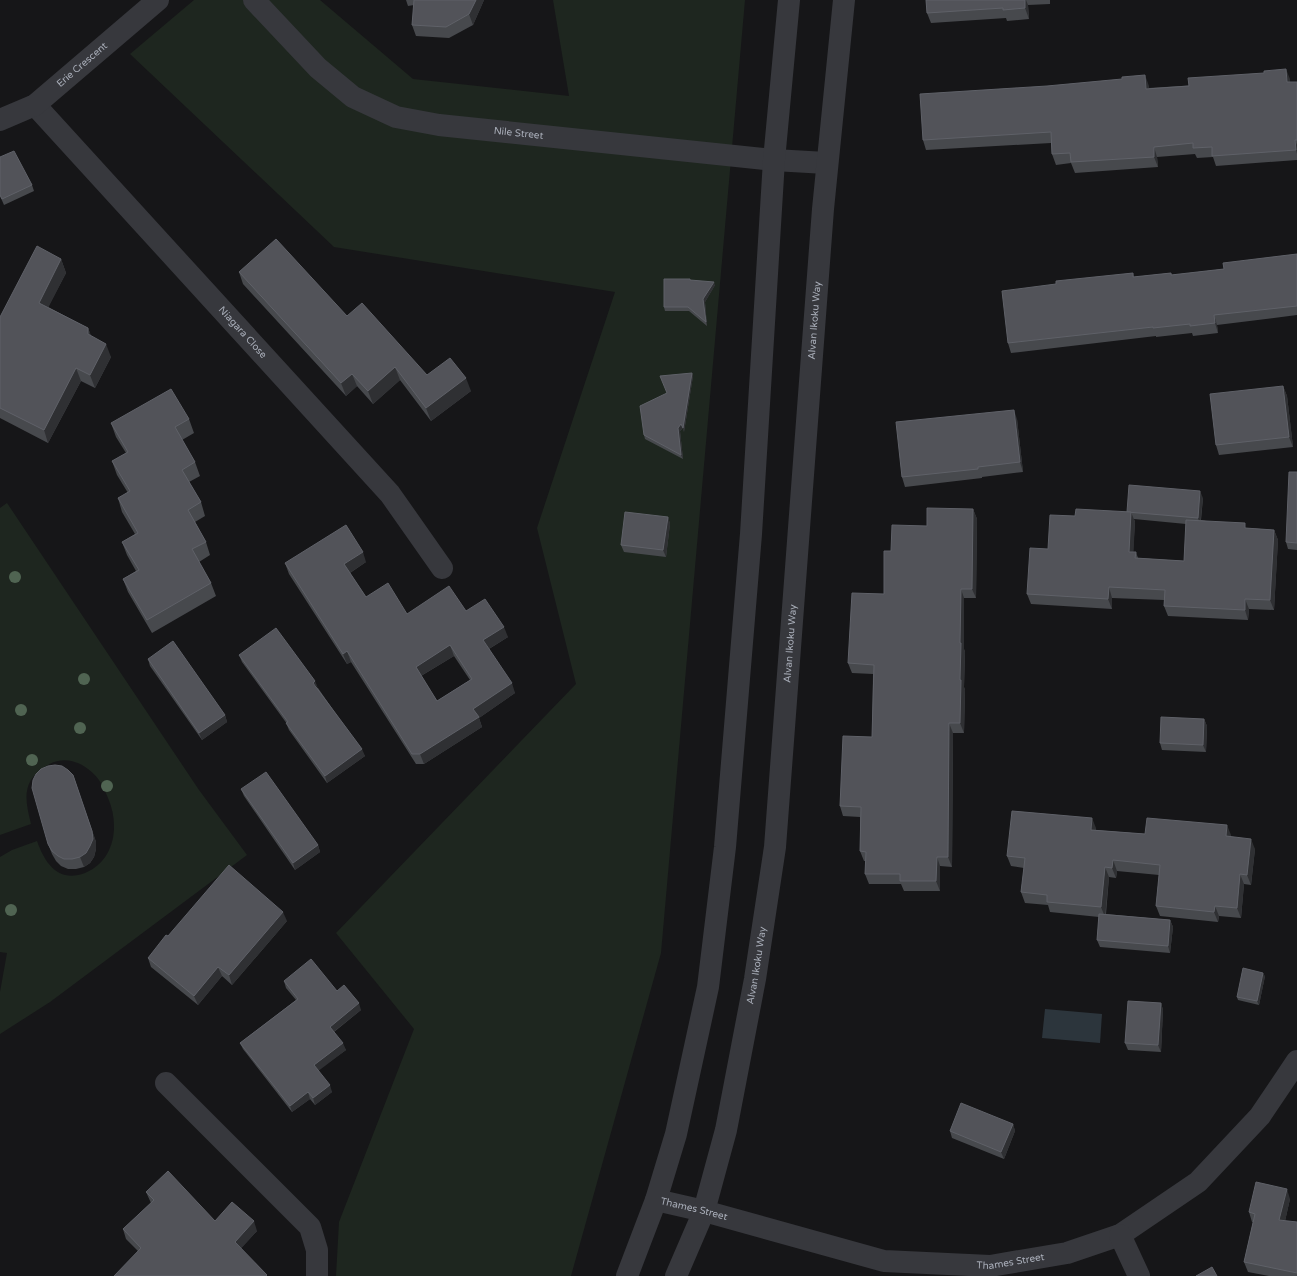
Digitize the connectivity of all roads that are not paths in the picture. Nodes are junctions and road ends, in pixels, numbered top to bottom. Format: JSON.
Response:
{"nodes":[{"id":1,"x":158,"y":0,"type":"edge"},
{"id":2,"x":254,"y":0,"type":"edge"},
{"id":3,"x":789,"y":0,"type":"edge"},
{"id":4,"x":844,"y":0,"type":"edge"},
{"id":5,"x":35,"y":105,"type":"junction"},
{"id":6,"x":0,"y":120,"type":"edge"},
{"id":7,"x":774,"y":160,"type":"junction"},
{"id":8,"x":826,"y":163,"type":"junction"},
{"id":9,"x":442,"y":568,"type":"dead end"},
{"id":10,"x":1297,"y":1062,"type":"edge"},
{"id":11,"x":166,"y":1083,"type":"dead end"},
{"id":12,"x":656,"y":1200,"type":"junction"},
{"id":13,"x":704,"y":1211,"type":"junction"},
{"id":14,"x":1120,"y":1235,"type":"junction"},
{"id":15,"x":316,"y":1276,"type":"edge"},
{"id":16,"x":627,"y":1276,"type":"edge"},
{"id":17,"x":676,"y":1276,"type":"edge"},
{"id":18,"x":1139,"y":1276,"type":"edge"}],
"edges":[{"from":1,"to":5,"type":"street","name":"Erie Crescent"},
{"from":2,"to":7,"type":"street","name":"Nile Street"},
{"from":3,"to":7,"type":"street"},
{"from":4,"to":8,"type":"street","name":"Alvan Ikoku Way"},
{"from":5,"to":6,"type":"street","name":"Erie Crescent"},
{"from":5,"to":9,"type":"street","name":"Niagara Close"},
{"from":7,"to":8,"type":"street","name":"Nile Street"},
{"from":7,"to":12,"type":"street"},
{"from":8,"to":13,"type":"street","name":"Alvan Ikoku Way"},
{"from":10,"to":14,"type":"street","name":"Thames Street"},
{"from":11,"to":15,"type":"street"},
{"from":12,"to":13,"type":"street","name":"Thames Street"},
{"from":12,"to":16,"type":"street"},
{"from":13,"to":14,"type":"street","name":"Thames Street"},
{"from":13,"to":17,"type":"street","name":"Alvan Ikoku Way"},
{"from":14,"to":18,"type":"street"}]}
